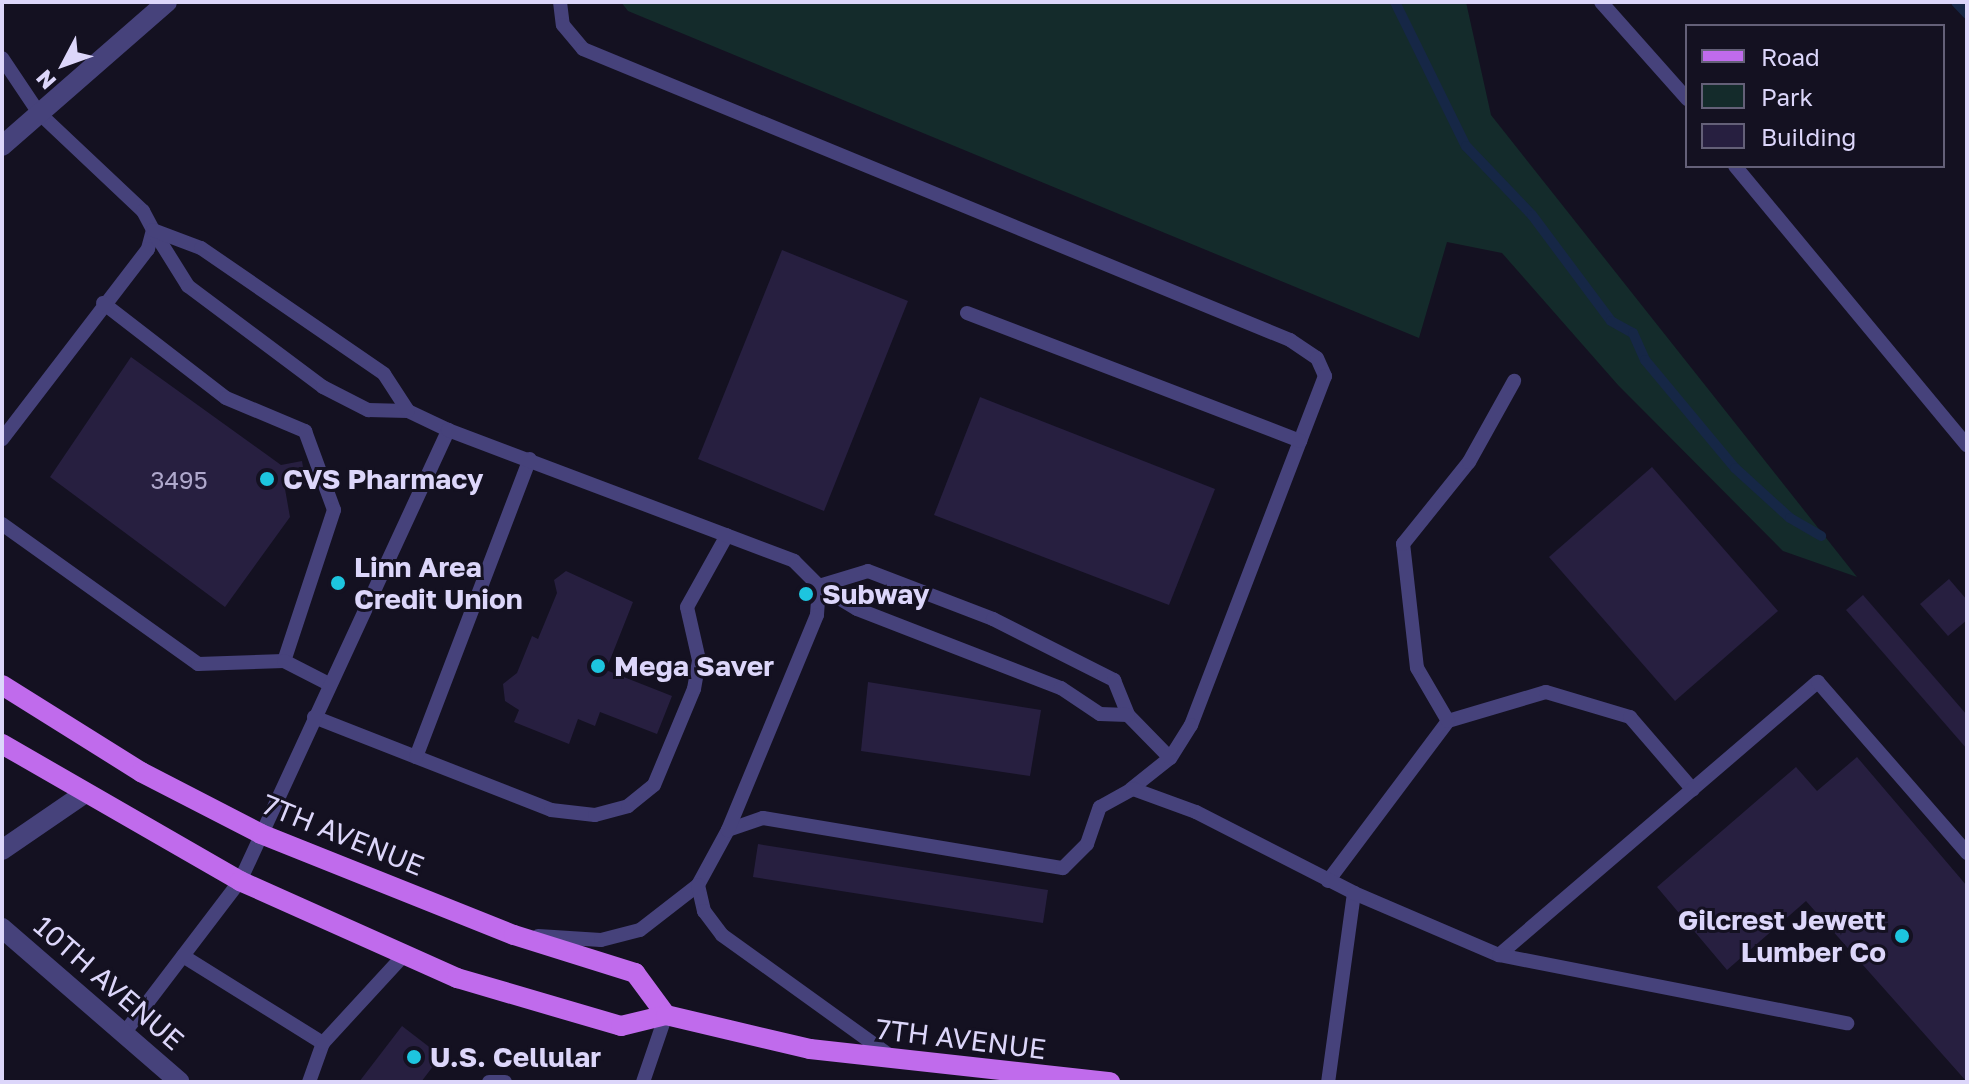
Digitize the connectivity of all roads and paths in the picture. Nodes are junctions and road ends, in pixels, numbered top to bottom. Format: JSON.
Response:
{"nodes":[{"id":1,"x":167,"y":2,"type":"edge"},
{"id":2,"x":560,"y":2,"type":"edge"},
{"id":3,"x":1601,"y":2,"type":"edge"},
{"id":4,"x":2,"y":58,"type":"edge"},
{"id":5,"x":1685,"y":97,"type":"edge"},
{"id":6,"x":39,"y":113,"type":"junction"},
{"id":7,"x":2,"y":146,"type":"edge"},
{"id":8,"x":1737,"y":168,"type":"edge"},
{"id":9,"x":153,"y":230,"type":"junction"},
{"id":10,"x":103,"y":303,"type":"junction"},
{"id":11,"x":967,"y":313,"type":"dead end"},
{"id":12,"x":1514,"y":381,"type":"dead end"},
{"id":13,"x":408,"y":411,"type":"junction"},
{"id":14,"x":448,"y":430,"type":"junction"},
{"id":15,"x":2,"y":439,"type":"edge"},
{"id":16,"x":1300,"y":441,"type":"junction"},
{"id":17,"x":1967,"y":445,"type":"edge"},
{"id":18,"x":530,"y":459,"type":"junction"},
{"id":19,"x":2,"y":524,"type":"edge"},
{"id":20,"x":727,"y":535,"type":"junction"},
{"id":21,"x":819,"y":586,"type":"junction"},
{"id":22,"x":284,"y":661,"type":"junction"},
{"id":23,"x":329,"y":684,"type":"junction"},
{"id":24,"x":2,"y":685,"type":"edge"},
{"id":25,"x":1128,"y":715,"type":"junction"},
{"id":26,"x":314,"y":717,"type":"junction"},
{"id":27,"x":1448,"y":721,"type":"junction"},
{"id":28,"x":2,"y":744,"type":"edge"},
{"id":29,"x":416,"y":757,"type":"junction"},
{"id":30,"x":1170,"y":758,"type":"junction"},
{"id":31,"x":1131,"y":789,"type":"junction"},
{"id":32,"x":1693,"y":790,"type":"junction"},
{"id":33,"x":81,"y":796,"type":"junction"},
{"id":34,"x":728,"y":830,"type":"junction"},
{"id":35,"x":261,"y":834,"type":"junction"},
{"id":36,"x":2,"y":850,"type":"edge"},
{"id":37,"x":1967,"y":853,"type":"edge"},
{"id":38,"x":240,"y":881,"type":"junction"},
{"id":39,"x":1328,"y":881,"type":"junction"},
{"id":40,"x":698,"y":885,"type":"junction"},
{"id":41,"x":1354,"y":893,"type":"junction"},
{"id":42,"x":2,"y":928,"type":"edge"},
{"id":43,"x":514,"y":935,"type":"junction"},
{"id":44,"x":1499,"y":955,"type":"junction"},
{"id":45,"x":183,"y":956,"type":"junction"},
{"id":46,"x":403,"y":956,"type":"junction"},
{"id":47,"x":666,"y":1015,"type":"junction"},
{"id":48,"x":1847,"y":1023,"type":"dead end"},
{"id":49,"x":125,"y":1032,"type":"junction"},
{"id":50,"x":323,"y":1043,"type":"junction"},
{"id":51,"x":896,"y":1060,"type":"junction"},
{"id":52,"x":1014,"y":1078,"type":"edge"},
{"id":53,"x":180,"y":1082,"type":"edge"},
{"id":54,"x":309,"y":1082,"type":"edge"},
{"id":55,"x":489,"y":1082,"type":"edge"},
{"id":56,"x":505,"y":1082,"type":"edge"},
{"id":57,"x":643,"y":1082,"type":"edge"},
{"id":58,"x":1110,"y":1082,"type":"edge"},
{"id":59,"x":1328,"y":1082,"type":"edge"}],
"edges":[{"from":1,"to":6,"type":"street"},
{"from":2,"to":16,"type":"lane"},
{"from":3,"to":5,"type":"lane"},
{"from":4,"to":6,"type":"lane"},
{"from":6,"to":7,"type":"street"},
{"from":6,"to":9,"type":"lane"},
{"from":8,"to":17,"type":"lane"},
{"from":9,"to":10,"type":"lane"},
{"from":9,"to":13,"type":"lane"},
{"from":9,"to":13,"type":"lane"},
{"from":10,"to":15,"type":"lane"},
{"from":10,"to":22,"type":"lane"},
{"from":11,"to":16,"type":"lane"},
{"from":12,"to":27,"type":"lane"},
{"from":13,"to":14,"type":"lane"},
{"from":14,"to":18,"type":"lane"},
{"from":14,"to":23,"type":"lane"},
{"from":16,"to":30,"type":"lane"},
{"from":18,"to":20,"type":"lane"},
{"from":18,"to":29,"type":"lane"},
{"from":19,"to":22,"type":"lane"},
{"from":20,"to":21,"type":"lane"},
{"from":20,"to":29,"type":"lane"},
{"from":21,"to":25,"type":"lane"},
{"from":21,"to":25,"type":"lane"},
{"from":21,"to":34,"type":"lane"},
{"from":22,"to":23,"type":"lane"},
{"from":23,"to":26,"type":"lane"},
{"from":24,"to":35,"type":"main road","name":"7TH AVENUE"},
{"from":25,"to":30,"type":"lane"},
{"from":26,"to":29,"type":"lane"},
{"from":26,"to":35,"type":"lane"},
{"from":27,"to":32,"type":"lane"},
{"from":27,"to":39,"type":"lane"},
{"from":28,"to":33,"type":"main road","name":"7TH AVENUE"},
{"from":30,"to":31,"type":"lane"},
{"from":31,"to":34,"type":"lane"},
{"from":31,"to":39,"type":"lane"},
{"from":32,"to":37,"type":"lane"},
{"from":32,"to":44,"type":"lane"},
{"from":33,"to":36,"type":"street"},
{"from":33,"to":38,"type":"main road","name":"7TH AVENUE"},
{"from":34,"to":40,"type":"lane"},
{"from":35,"to":38,"type":"lane"},
{"from":35,"to":43,"type":"main road","name":"7TH AVENUE"},
{"from":38,"to":45,"type":"lane"},
{"from":38,"to":46,"type":"main road","name":"7TH AVENUE"},
{"from":39,"to":41,"type":"lane"},
{"from":40,"to":43,"type":"lane"},
{"from":40,"to":51,"type":"lane"},
{"from":41,"to":44,"type":"lane"},
{"from":41,"to":59,"type":"lane"},
{"from":42,"to":49,"type":"street","name":"10TH AVENUE"},
{"from":43,"to":47,"type":"main road","name":"7TH AVENUE"},
{"from":44,"to":48,"type":"lane"},
{"from":45,"to":49,"type":"lane"},
{"from":45,"to":50,"type":"lane"},
{"from":46,"to":47,"type":"main road","name":"7TH AVENUE"},
{"from":46,"to":50,"type":"lane"},
{"from":47,"to":51,"type":"main road","name":"7TH AVENUE"},
{"from":47,"to":57,"type":"lane"},
{"from":49,"to":53,"type":"street","name":"10TH AVENUE"},
{"from":50,"to":54,"type":"lane"},
{"from":51,"to":52,"type":"main road","name":"7TH AVENUE"},
{"from":52,"to":58,"type":"main road","name":"7TH AVENUE"},
{"from":55,"to":56,"type":"lane"}]}
